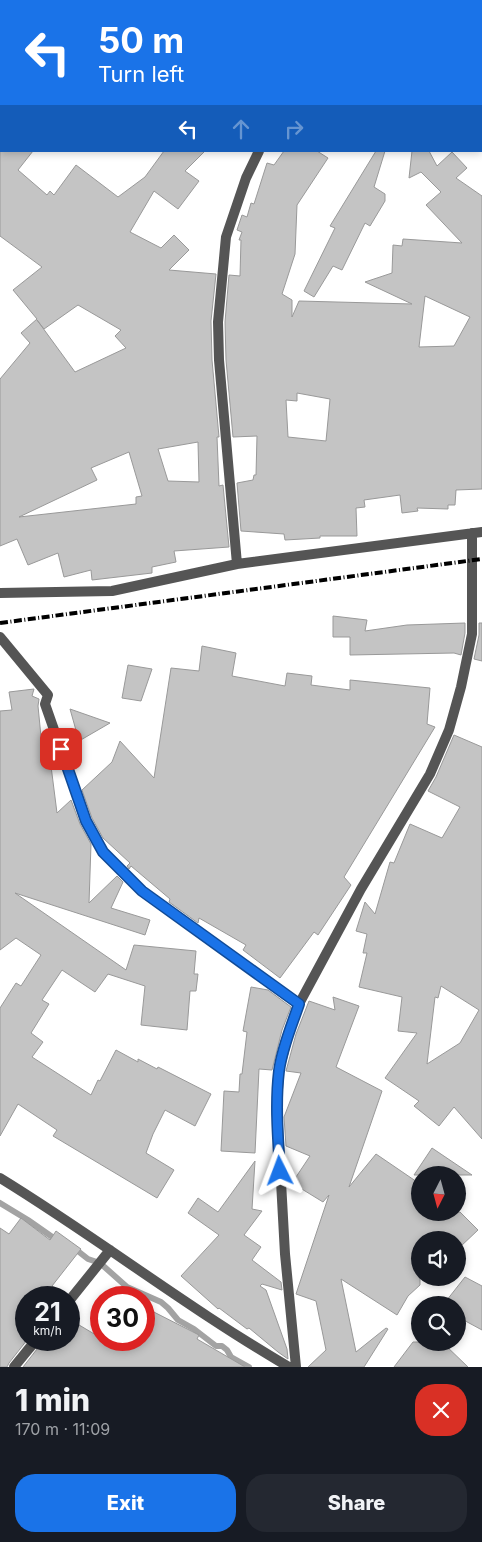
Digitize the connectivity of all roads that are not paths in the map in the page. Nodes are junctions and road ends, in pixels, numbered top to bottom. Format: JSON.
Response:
{"nodes":[{"id":1,"x":259,"y":152,"type":"edge"},
{"id":2,"x":477,"y":532,"type":"edge"},
{"id":3,"x":237,"y":564,"type":"junction"},
{"id":4,"x":0,"y":593,"type":"edge"},
{"id":5,"x":0,"y":637,"type":"edge"},
{"id":6,"x":299,"y":1004,"type":"junction"},
{"id":7,"x":0,"y":1178,"type":"edge"},
{"id":8,"x":110,"y":1250,"type":"junction"},
{"id":9,"x":80,"y":1287,"type":"edge"},
{"id":10,"x":27,"y":1351,"type":"edge"},
{"id":11,"x":14,"y":1367,"type":"edge"},
{"id":12,"x":289,"y":1367,"type":"edge"},
{"id":13,"x":296,"y":1367,"type":"edge"}],
"edges":[{"from":1,"to":3,"type":"street"},
{"from":2,"to":3,"type":"street"},
{"from":2,"to":6,"type":"street"},
{"from":3,"to":4,"type":"street"},
{"from":5,"to":6,"type":"street"},
{"from":6,"to":13,"type":"street"},
{"from":7,"to":8,"type":"street"},
{"from":8,"to":9,"type":"street"},
{"from":8,"to":12,"type":"street"},
{"from":10,"to":11,"type":"street"}]}
